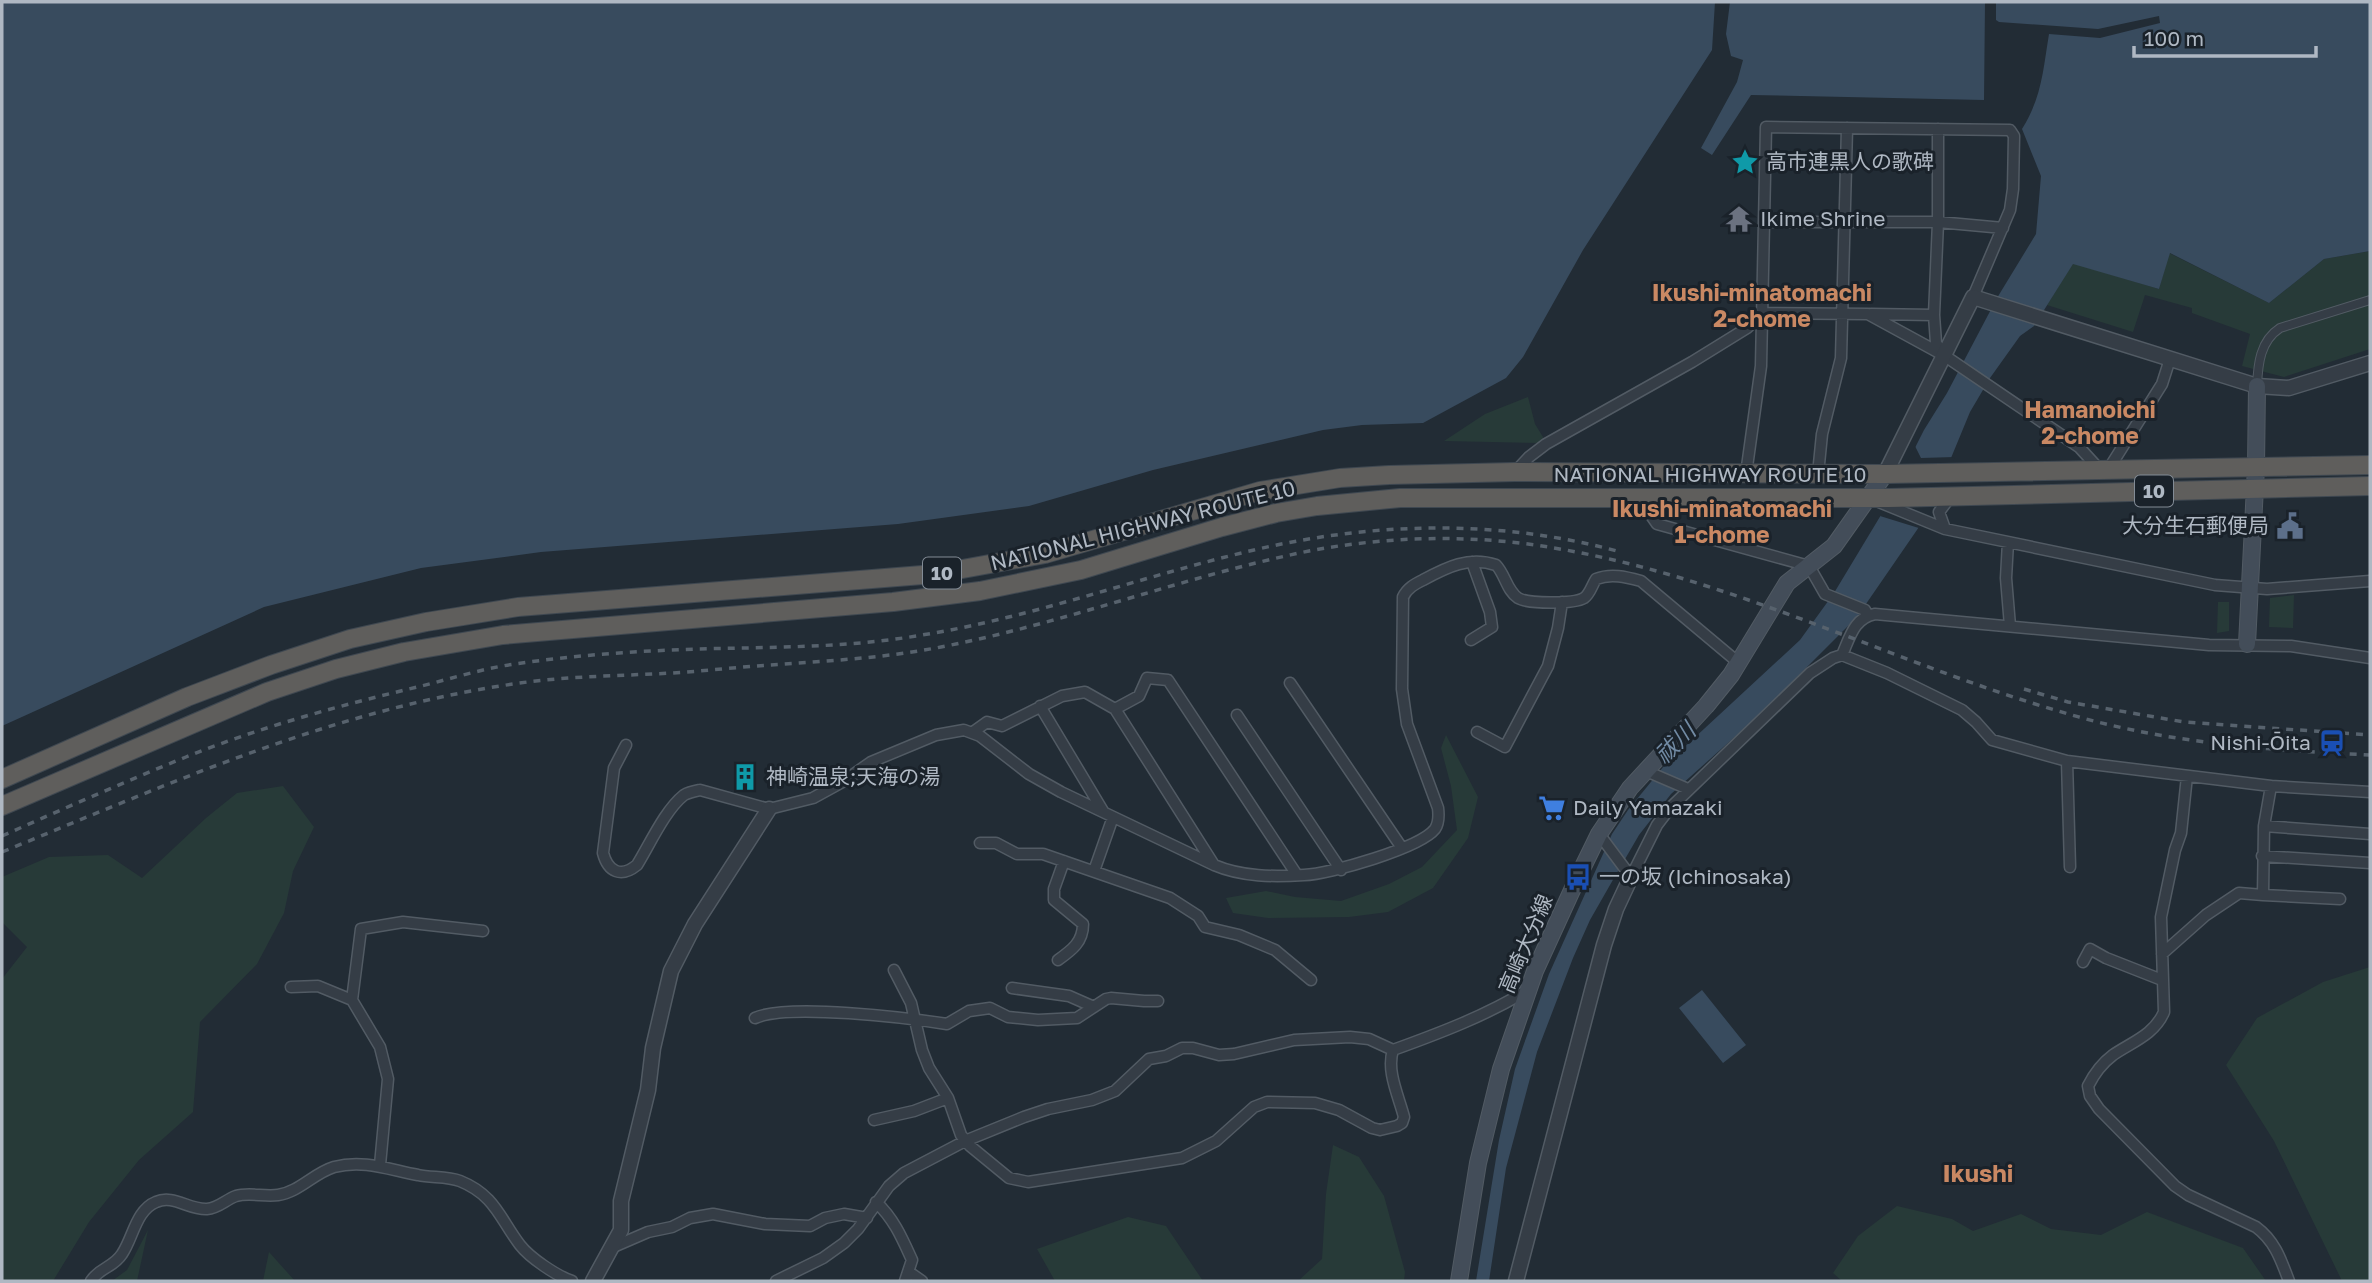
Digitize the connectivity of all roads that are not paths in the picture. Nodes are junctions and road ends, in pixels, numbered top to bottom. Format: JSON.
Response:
{"nodes":[{"id":1,"x":1847,"y":128,"type":"junction"},
{"id":2,"x":1938,"y":129,"type":"junction"},
{"id":3,"x":1764,"y":222,"type":"junction"},
{"id":4,"x":1938,"y":222,"type":"junction"},
{"id":5,"x":1846,"y":223,"type":"junction"},
{"id":6,"x":2003,"y":228,"type":"junction"},
{"id":7,"x":1973,"y":298,"type":"junction"},
{"id":8,"x":2370,"y":300,"type":"edge"},
{"id":9,"x":1763,"y":313,"type":"junction"},
{"id":10,"x":1844,"y":314,"type":"junction"},
{"id":11,"x":1868,"y":314,"type":"junction"},
{"id":12,"x":1934,"y":315,"type":"junction"},
{"id":13,"x":1945,"y":356,"type":"junction"},
{"id":14,"x":2170,"y":359,"type":"junction"},
{"id":15,"x":2370,"y":363,"type":"edge"},
{"id":16,"x":2257,"y":386,"type":"junction"},
{"id":17,"x":2370,"y":465,"type":"edge"},
{"id":18,"x":2256,"y":467,"type":"junction"},
{"id":19,"x":2104,"y":470,"type":"junction"},
{"id":20,"x":1515,"y":472,"type":"junction"},
{"id":21,"x":1746,"y":474,"type":"junction"},
{"id":22,"x":1818,"y":474,"type":"junction"},
{"id":23,"x":1893,"y":474,"type":"junction"},
{"id":24,"x":2370,"y":486,"type":"edge"},
{"id":25,"x":2255,"y":489,"type":"junction"},
{"id":26,"x":1945,"y":496,"type":"junction"},
{"id":27,"x":1869,"y":497,"type":"junction"},
{"id":28,"x":1648,"y":498,"type":"junction"},
{"id":29,"x":1887,"y":502,"type":"junction"},
{"id":30,"x":1945,"y":529,"type":"junction"},
{"id":31,"x":2008,"y":542,"type":"junction"},
{"id":32,"x":1472,"y":562,"type":"junction"},
{"id":33,"x":1809,"y":566,"type":"junction"},
{"id":34,"x":2370,"y":581,"type":"edge"},
{"id":35,"x":2250,"y":589,"type":"junction"},
{"id":36,"x":1562,"y":602,"type":"junction"},
{"id":37,"x":1867,"y":612,"type":"junction"},
{"id":38,"x":2010,"y":626,"type":"junction"},
{"id":39,"x":1471,"y":640,"type":"dead end"},
{"id":40,"x":2247,"y":644,"type":"junction"},
{"id":41,"x":1842,"y":655,"type":"junction"},
{"id":42,"x":2370,"y":659,"type":"edge"},
{"id":43,"x":1740,"y":664,"type":"junction"},
{"id":44,"x":1290,"y":683,"type":"dead end"},
{"id":45,"x":1040,"y":706,"type":"junction"},
{"id":46,"x":1115,"y":709,"type":"junction"},
{"id":47,"x":1237,"y":715,"type":"dead end"},
{"id":48,"x":973,"y":732,"type":"junction"},
{"id":49,"x":1477,"y":733,"type":"dead end"},
{"id":50,"x":626,"y":745,"type":"dead end"},
{"id":51,"x":2067,"y":761,"type":"junction"},
{"id":52,"x":1649,"y":772,"type":"junction"},
{"id":53,"x":2187,"y":776,"type":"junction"},
{"id":54,"x":2,"y":779,"type":"edge"},
{"id":55,"x":2270,"y":786,"type":"junction"},
{"id":56,"x":1685,"y":788,"type":"junction"},
{"id":57,"x":2370,"y":792,"type":"edge"},
{"id":58,"x":2,"y":806,"type":"edge"},
{"id":59,"x":769,"y":809,"type":"junction"},
{"id":60,"x":1108,"y":815,"type":"junction"},
{"id":61,"x":2264,"y":826,"type":"junction"},
{"id":62,"x":2370,"y":834,"type":"edge"},
{"id":63,"x":1603,"y":839,"type":"junction"},
{"id":64,"x":981,"y":843,"type":"dead end"},
{"id":65,"x":1402,"y":848,"type":"junction"},
{"id":66,"x":2262,"y":856,"type":"junction"},
{"id":67,"x":1065,"y":861,"type":"junction"},
{"id":68,"x":2370,"y":863,"type":"edge"},
{"id":69,"x":1214,"y":865,"type":"junction"},
{"id":70,"x":2070,"y":867,"type":"dead end"},
{"id":71,"x":1341,"y":870,"type":"junction"},
{"id":72,"x":1094,"y":871,"type":"junction"},
{"id":73,"x":1629,"y":874,"type":"junction"},
{"id":74,"x":1297,"y":875,"type":"junction"},
{"id":75,"x":2263,"y":895,"type":"junction"},
{"id":76,"x":2340,"y":899,"type":"dead end"},
{"id":77,"x":483,"y":931,"type":"dead end"},
{"id":78,"x":2162,"y":954,"type":"junction"},
{"id":79,"x":1058,"y":960,"type":"dead end"},
{"id":80,"x":2083,"y":962,"type":"dead end"},
{"id":81,"x":894,"y":970,"type":"dead end"},
{"id":82,"x":1311,"y":980,"type":"dead end"},
{"id":83,"x":2162,"y":980,"type":"junction"},
{"id":84,"x":292,"y":987,"type":"dead end"},
{"id":85,"x":1012,"y":988,"type":"dead end"},
{"id":86,"x":1528,"y":990,"type":"junction"},
{"id":87,"x":352,"y":1000,"type":"junction"},
{"id":88,"x":1158,"y":1001,"type":"dead end"},
{"id":89,"x":1094,"y":1007,"type":"junction"},
{"id":90,"x":755,"y":1018,"type":"dead end"},
{"id":91,"x":914,"y":1019,"type":"junction"},
{"id":92,"x":1393,"y":1050,"type":"junction"},
{"id":93,"x":948,"y":1098,"type":"junction"},
{"id":94,"x":874,"y":1120,"type":"dead end"},
{"id":95,"x":965,"y":1141,"type":"junction"},
{"id":96,"x":380,"y":1165,"type":"junction"},
{"id":97,"x":876,"y":1202,"type":"junction"},
{"id":98,"x":867,"y":1218,"type":"junction"},
{"id":99,"x":611,"y":1248,"type":"junction"},
{"id":100,"x":907,"y":1277,"type":"edge"},
{"id":101,"x":91,"y":1281,"type":"edge"},
{"id":102,"x":572,"y":1281,"type":"edge"},
{"id":103,"x":593,"y":1281,"type":"edge"},
{"id":104,"x":776,"y":1281,"type":"edge"},
{"id":105,"x":922,"y":1281,"type":"edge"},
{"id":106,"x":1459,"y":1281,"type":"edge"},
{"id":107,"x":1516,"y":1281,"type":"edge"},
{"id":108,"x":2289,"y":1281,"type":"edge"}],
"edges":[{"from":1,"to":2,"type":"street"},
{"from":1,"to":3,"type":"street"},
{"from":1,"to":5,"type":"street"},
{"from":2,"to":4,"type":"street"},
{"from":2,"to":6,"type":"street"},
{"from":3,"to":5,"type":"street"},
{"from":3,"to":9,"type":"street"},
{"from":4,"to":5,"type":"street"},
{"from":4,"to":6,"type":"street"},
{"from":4,"to":12,"type":"street"},
{"from":5,"to":10,"type":"street"},
{"from":6,"to":7,"type":"street"},
{"from":7,"to":13,"type":"street"},
{"from":7,"to":14,"type":"street"},
{"from":8,"to":16,"type":"street"},
{"from":9,"to":10,"type":"street"},
{"from":9,"to":20,"type":"street"},
{"from":9,"to":21,"type":"street"},
{"from":10,"to":11,"type":"street"},
{"from":10,"to":22,"type":"street"},
{"from":11,"to":12,"type":"street"},
{"from":11,"to":13,"type":"street"},
{"from":12,"to":13,"type":"street"},
{"from":13,"to":19,"type":"street"},
{"from":13,"to":23,"type":"street"},
{"from":14,"to":16,"type":"street"},
{"from":14,"to":19,"type":"street"},
{"from":15,"to":16,"type":"street"},
{"from":16,"to":18,"type":"main road"},
{"from":17,"to":18,"type":"highway","name":"NATIONAL HIGHWAY ROUTE 10","number":"10"},
{"from":18,"to":19,"type":"highway","name":"NATIONAL HIGHWAY ROUTE 10","number":"10"},
{"from":18,"to":25,"type":"main road"},
{"from":19,"to":23,"type":"highway","name":"NATIONAL HIGHWAY ROUTE 10","number":"10"},
{"from":20,"to":21,"type":"highway","name":"NATIONAL HIGHWAY ROUTE 10","number":"10"},
{"from":20,"to":54,"type":"highway","name":"NATIONAL HIGHWAY ROUTE 10","number":"10"},
{"from":21,"to":22,"type":"highway","name":"NATIONAL HIGHWAY ROUTE 10","number":"10"},
{"from":22,"to":23,"type":"highway","name":"NATIONAL HIGHWAY ROUTE 10","number":"10"},
{"from":23,"to":27,"type":"main road","name":"高崎大分線"},
{"from":24,"to":25,"type":"highway","name":"NATIONAL HIGHWAY ROUTE 10","number":"10"},
{"from":25,"to":26,"type":"highway","name":"NATIONAL HIGHWAY ROUTE 10","number":"10"},
{"from":25,"to":35,"type":"main road"},
{"from":26,"to":29,"type":"highway","name":"NATIONAL HIGHWAY ROUTE 10","number":"10"},
{"from":26,"to":30,"type":"street"},
{"from":27,"to":28,"type":"highway","name":"NATIONAL HIGHWAY ROUTE 10","number":"10"},
{"from":27,"to":29,"type":"highway","name":"NATIONAL HIGHWAY ROUTE 10","number":"10"},
{"from":27,"to":33,"type":"main road","name":"高崎大分線"},
{"from":28,"to":33,"type":"street"},
{"from":28,"to":58,"type":"highway","name":"NATIONAL HIGHWAY ROUTE 10","number":"10"},
{"from":29,"to":30,"type":"street"},
{"from":30,"to":31,"type":"street"},
{"from":31,"to":35,"type":"street"},
{"from":31,"to":38,"type":"street"},
{"from":32,"to":36,"type":"street"},
{"from":32,"to":39,"type":"street"},
{"from":32,"to":65,"type":"street"},
{"from":33,"to":37,"type":"street"},
{"from":33,"to":43,"type":"main road","name":"高崎大分線"},
{"from":34,"to":35,"type":"street"},
{"from":35,"to":40,"type":"main road"},
{"from":36,"to":43,"type":"street"},
{"from":36,"to":49,"type":"street"},
{"from":37,"to":38,"type":"street"},
{"from":37,"to":41,"type":"street"},
{"from":38,"to":40,"type":"street"},
{"from":40,"to":42,"type":"street"},
{"from":41,"to":51,"type":"street"},
{"from":41,"to":56,"type":"street"},
{"from":43,"to":52,"type":"main road","name":"高崎大分線"},
{"from":44,"to":65,"type":"street"},
{"from":45,"to":46,"type":"street"},
{"from":45,"to":48,"type":"street"},
{"from":45,"to":60,"type":"street"},
{"from":46,"to":69,"type":"street"},
{"from":46,"to":74,"type":"street"},
{"from":47,"to":71,"type":"street"},
{"from":48,"to":59,"type":"street"},
{"from":48,"to":60,"type":"street"},
{"from":50,"to":59,"type":"street"},
{"from":51,"to":53,"type":"street"},
{"from":51,"to":70,"type":"street"},
{"from":52,"to":56,"type":"street"},
{"from":52,"to":63,"type":"main road","name":"高崎大分線"},
{"from":53,"to":55,"type":"street"},
{"from":53,"to":78,"type":"street"},
{"from":55,"to":57,"type":"street"},
{"from":55,"to":61,"type":"street"},
{"from":56,"to":73,"type":"street"},
{"from":59,"to":99,"type":"street"},
{"from":60,"to":69,"type":"street"},
{"from":60,"to":72,"type":"street"},
{"from":61,"to":62,"type":"street"},
{"from":61,"to":66,"type":"street"},
{"from":63,"to":73,"type":"street"},
{"from":63,"to":86,"type":"main road","name":"高崎大分線"},
{"from":64,"to":67,"type":"street"},
{"from":65,"to":71,"type":"street"},
{"from":66,"to":68,"type":"street"},
{"from":66,"to":75,"type":"street"},
{"from":67,"to":72,"type":"street"},
{"from":67,"to":79,"type":"street"},
{"from":69,"to":74,"type":"street"},
{"from":71,"to":74,"type":"street"},
{"from":72,"to":82,"type":"street"},
{"from":73,"to":107,"type":"street"},
{"from":75,"to":76,"type":"street"},
{"from":75,"to":78,"type":"street"},
{"from":77,"to":87,"type":"street"},
{"from":78,"to":83,"type":"street"},
{"from":80,"to":83,"type":"street"},
{"from":81,"to":91,"type":"street"},
{"from":83,"to":108,"type":"street"},
{"from":84,"to":87,"type":"street"},
{"from":85,"to":89,"type":"street"},
{"from":86,"to":92,"type":"street"},
{"from":86,"to":106,"type":"main road","name":"高崎大分線"},
{"from":87,"to":96,"type":"street"},
{"from":88,"to":89,"type":"street"},
{"from":89,"to":91,"type":"street"},
{"from":90,"to":91,"type":"street"},
{"from":91,"to":93,"type":"street"},
{"from":92,"to":95,"type":"street"},
{"from":92,"to":95,"type":"street"},
{"from":93,"to":94,"type":"street"},
{"from":93,"to":95,"type":"street"},
{"from":95,"to":97,"type":"street"},
{"from":96,"to":101,"type":"street"},
{"from":96,"to":102,"type":"street"},
{"from":97,"to":98,"type":"street"},
{"from":97,"to":100,"type":"street"},
{"from":98,"to":99,"type":"street"},
{"from":98,"to":104,"type":"street"},
{"from":99,"to":103,"type":"street"},
{"from":100,"to":105,"type":"street"}]}
